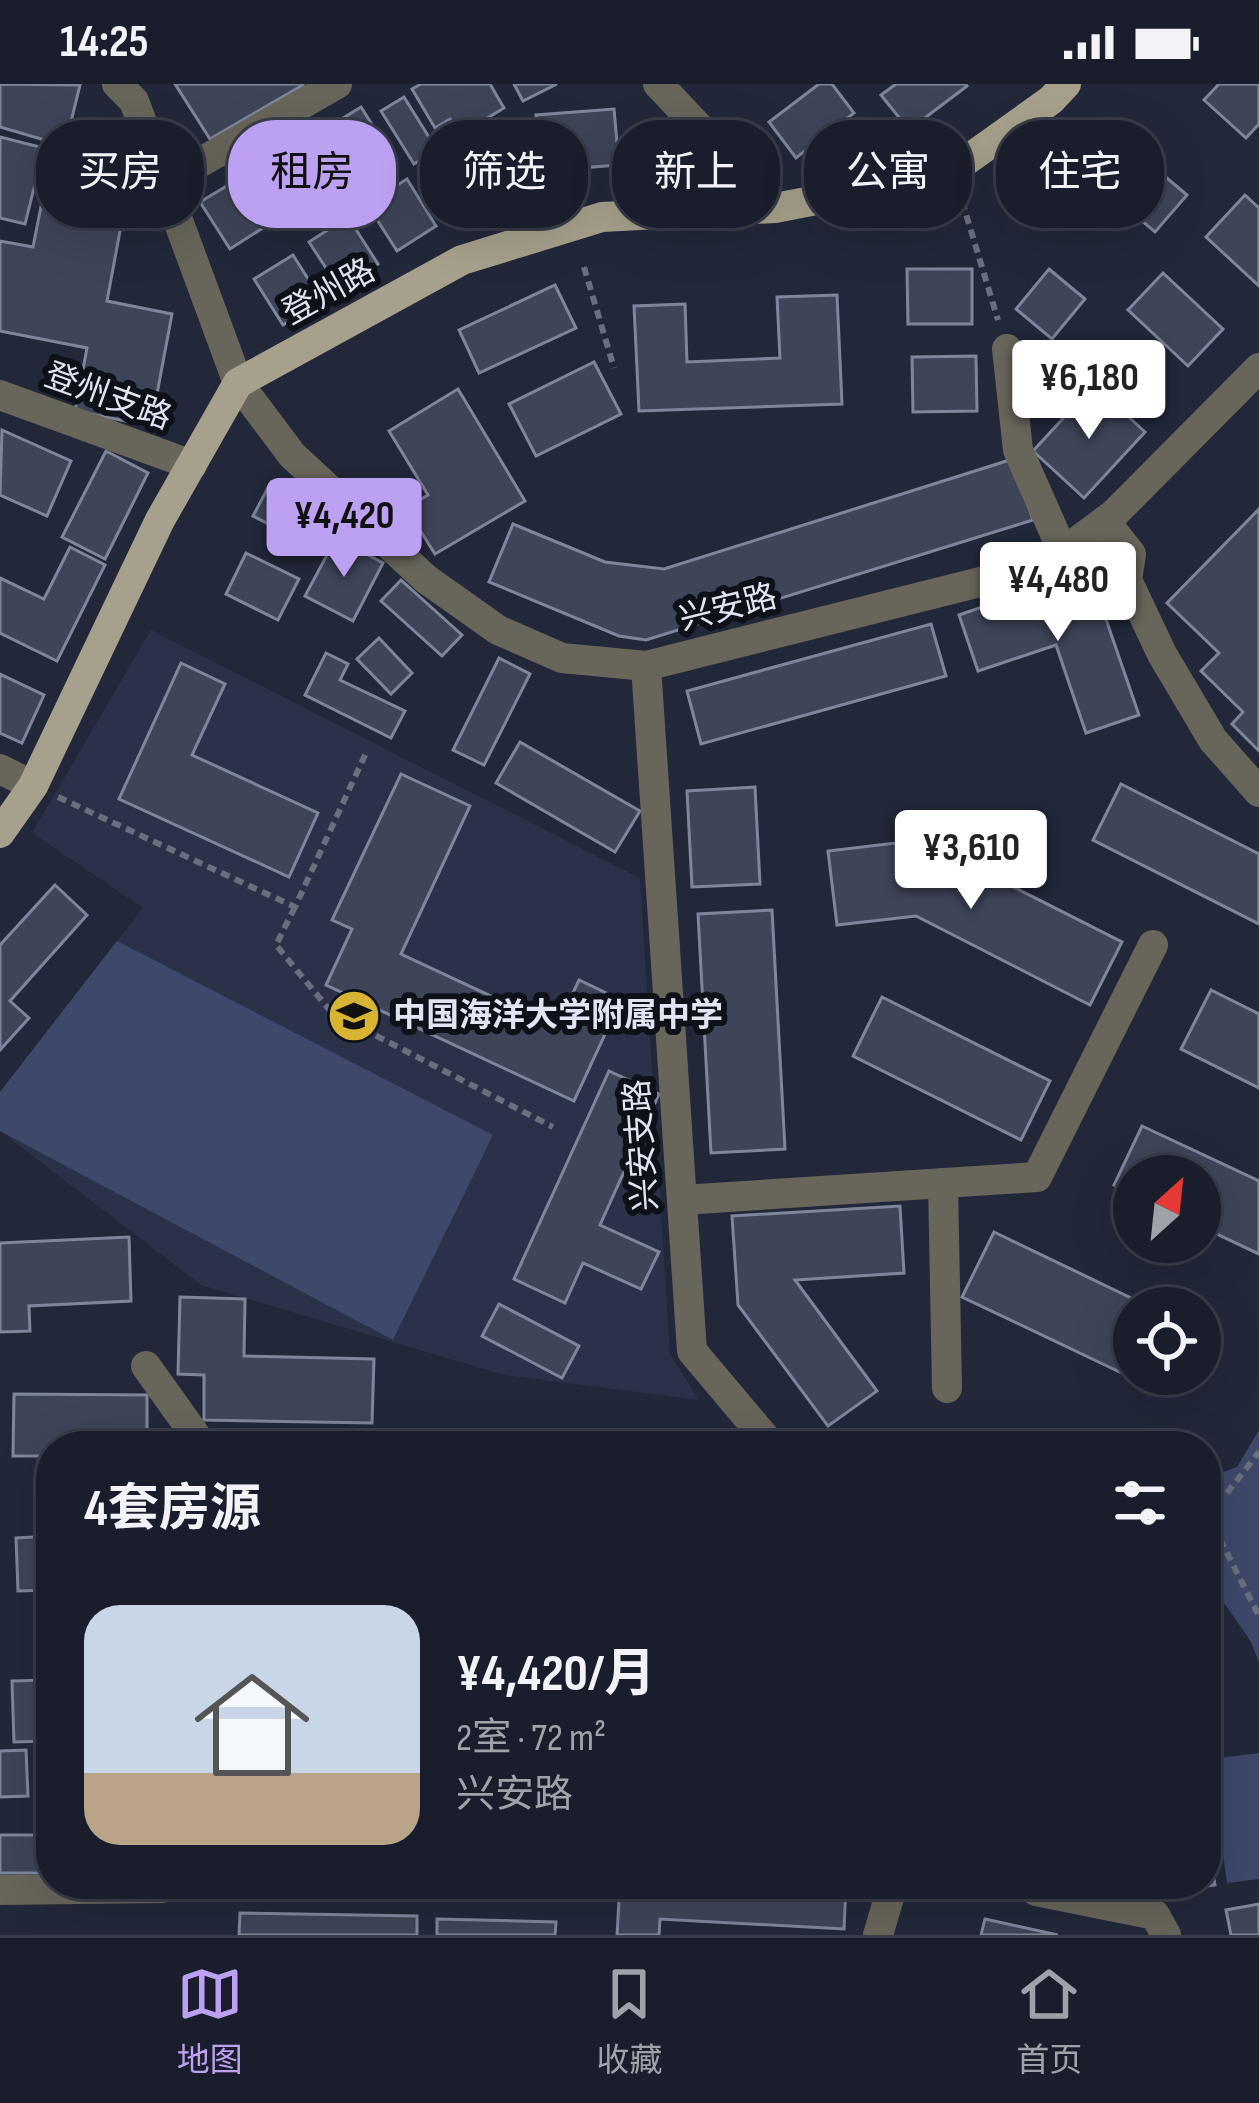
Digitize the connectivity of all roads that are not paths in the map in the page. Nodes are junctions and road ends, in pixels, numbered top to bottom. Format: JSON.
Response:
{"nodes":[{"id":1,"x":118,"y":84,"type":"edge"},
{"id":2,"x":658,"y":84,"type":"edge"},
{"id":3,"x":1066,"y":84,"type":"edge"},
{"id":4,"x":331,"y":86,"type":"edge"},
{"id":5,"x":142,"y":120,"type":"edge"},
{"id":6,"x":692,"y":120,"type":"edge"},
{"id":7,"x":204,"y":160,"type":"edge"},
{"id":8,"x":780,"y":207,"type":"edge"},
{"id":9,"x":612,"y":217,"type":"edge"},
{"id":10,"x":182,"y":228,"type":"edge"},
{"id":11,"x":1007,"y":349,"type":"road end"},
{"id":12,"x":1257,"y":375,"type":"edge"},
{"id":13,"x":238,"y":383,"type":"junction"},
{"id":14,"x":0,"y":395,"type":"edge"},
{"id":15,"x":192,"y":465,"type":"junction"},
{"id":16,"x":1105,"y":521,"type":"junction"},
{"id":17,"x":1063,"y":552,"type":"junction"},
{"id":18,"x":646,"y":666,"type":"junction"},
{"id":19,"x":0,"y":769,"type":"edge"},
{"id":20,"x":33,"y":786,"type":"junction"},
{"id":21,"x":1259,"y":792,"type":"edge"},
{"id":22,"x":0,"y":833,"type":"edge"},
{"id":23,"x":1153,"y":945,"type":"dead end"},
{"id":24,"x":943,"y":1183,"type":"junction"},
{"id":25,"x":682,"y":1200,"type":"junction"},
{"id":26,"x":146,"y":1366,"type":"dead end"},
{"id":27,"x":947,"y":1388,"type":"dead end"},
{"id":28,"x":192,"y":1431,"type":"edge"},
{"id":29,"x":759,"y":1431,"type":"edge"},
{"id":30,"x":0,"y":1890,"type":"edge"},
{"id":31,"x":36,"y":1890,"type":"edge"},
{"id":32,"x":889,"y":1899,"type":"edge"},
{"id":33,"x":1076,"y":1899,"type":"edge"},
{"id":34,"x":878,"y":1935,"type":"edge"},
{"id":35,"x":1166,"y":1935,"type":"edge"}],
"edges":[{"from":1,"to":5,"type":"street","name":"兴安路"},
{"from":2,"to":6,"type":"street"},
{"from":3,"to":8,"type":"main road","name":"登州路"},
{"from":4,"to":7,"type":"street"},
{"from":9,"to":13,"type":"main road","name":"登州路"},
{"from":10,"to":13,"type":"street","name":"兴安路"},
{"from":11,"to":17,"type":"street"},
{"from":12,"to":16,"type":"street","name":"兴安路"},
{"from":13,"to":15,"type":"main road"},
{"from":13,"to":18,"type":"street","name":"兴安路"},
{"from":14,"to":15,"type":"street","name":"登州支路"},
{"from":15,"to":20,"type":"main road"},
{"from":16,"to":17,"type":"street","name":"兴安路"},
{"from":16,"to":21,"type":"street"},
{"from":17,"to":18,"type":"street","name":"兴安路"},
{"from":18,"to":25,"type":"street","name":"兴安支路"},
{"from":19,"to":20,"type":"street"},
{"from":20,"to":22,"type":"main road"},
{"from":23,"to":24,"type":"street"},
{"from":24,"to":25,"type":"street"},
{"from":24,"to":27,"type":"street"},
{"from":25,"to":29,"type":"street","name":"兴安支路"},
{"from":26,"to":28,"type":"street"},
{"from":30,"to":31,"type":"street"},
{"from":32,"to":34,"type":"street"},
{"from":33,"to":35,"type":"street"}]}
